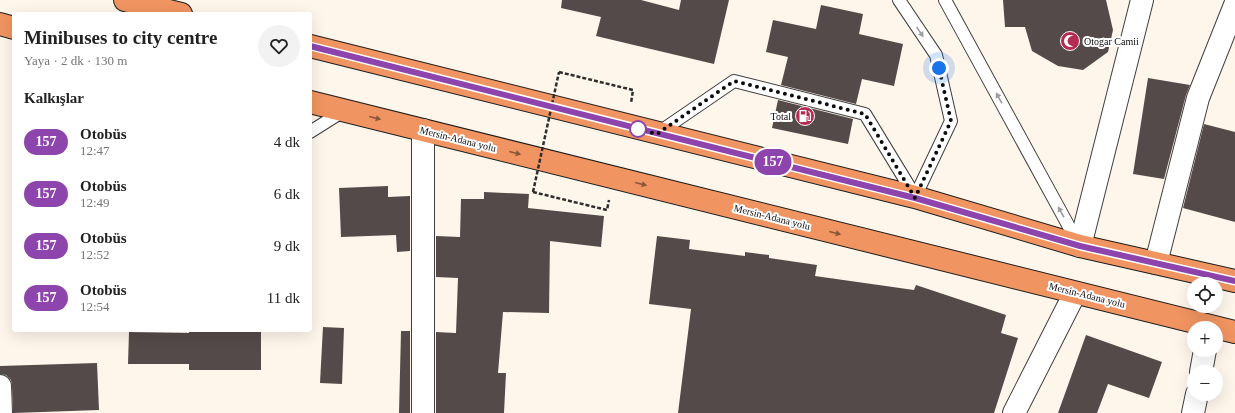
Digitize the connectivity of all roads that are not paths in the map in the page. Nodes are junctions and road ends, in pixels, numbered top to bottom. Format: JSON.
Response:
{"nodes":[{"id":1,"x":125,"y":0,"type":"edge"},
{"id":2,"x":898,"y":0,"type":"edge"},
{"id":3,"x":945,"y":0,"type":"edge"},
{"id":4,"x":1142,"y":0,"type":"edge"},
{"id":5,"x":1235,"y":4,"type":"edge"},
{"id":6,"x":173,"y":12,"type":"edge"},
{"id":7,"x":0,"y":24,"type":"edge"},
{"id":8,"x":12,"y":27,"type":"edge"},
{"id":9,"x":312,"y":47,"type":"edge"},
{"id":10,"x":312,"y":102,"type":"edge"},
{"id":11,"x":345,"y":110,"type":"junction"},
{"id":12,"x":423,"y":130,"type":"junction"},
{"id":13,"x":312,"y":131,"type":"edge"},
{"id":14,"x":657,"y":134,"type":"junction"},
{"id":15,"x":915,"y":198,"type":"junction"},
{"id":16,"x":1080,"y":246,"type":"junction"},
{"id":17,"x":1156,"y":263,"type":"junction"},
{"id":18,"x":1235,"y":281,"type":"edge"},
{"id":19,"x":1075,"y":292,"type":"junction"},
{"id":20,"x":1187,"y":321,"type":"edge"},
{"id":21,"x":1223,"y":330,"type":"edge"},
{"id":22,"x":1235,"y":332,"type":"edge"},
{"id":23,"x":0,"y":386,"type":"edge"},
{"id":24,"x":1196,"y":401,"type":"edge"},
{"id":25,"x":1,"y":413,"type":"edge"},
{"id":26,"x":423,"y":413,"type":"edge"},
{"id":27,"x":1014,"y":413,"type":"edge"},
{"id":28,"x":1193,"y":413,"type":"edge"}],
"edges":[{"from":1,"to":6,"type":"highway"},
{"from":2,"to":15,"type":"lane","one_way":true},
{"from":16,"to":3,"type":"lane","one_way":true},
{"from":4,"to":16,"type":"street"},
{"from":5,"to":17,"type":"street"},
{"from":7,"to":8,"type":"highway"},
{"from":9,"to":14,"type":"highway"},
{"from":10,"to":11,"type":"highway","name":"Mersin-Adana yolu"},
{"from":11,"to":12,"type":"highway","name":"Mersin-Adana yolu","one_way":true},
{"from":11,"to":13,"type":"lane"},
{"from":12,"to":19,"type":"highway","name":"Mersin-Adana yolu","one_way":true},
{"from":12,"to":26,"type":"street"},
{"from":14,"to":15,"type":"highway"},
{"from":14,"to":15,"type":"lane"},
{"from":15,"to":16,"type":"highway"},
{"from":16,"to":17,"type":"highway"},
{"from":17,"to":18,"type":"highway"},
{"from":19,"to":20,"type":"highway","name":"Mersin-Adana yolu"},
{"from":19,"to":27,"type":"street"},
{"from":21,"to":22,"type":"highway","name":"Mersin-Adana yolu"},
{"from":23,"to":25,"type":"street"},
{"from":24,"to":28,"type":"street"}]}
